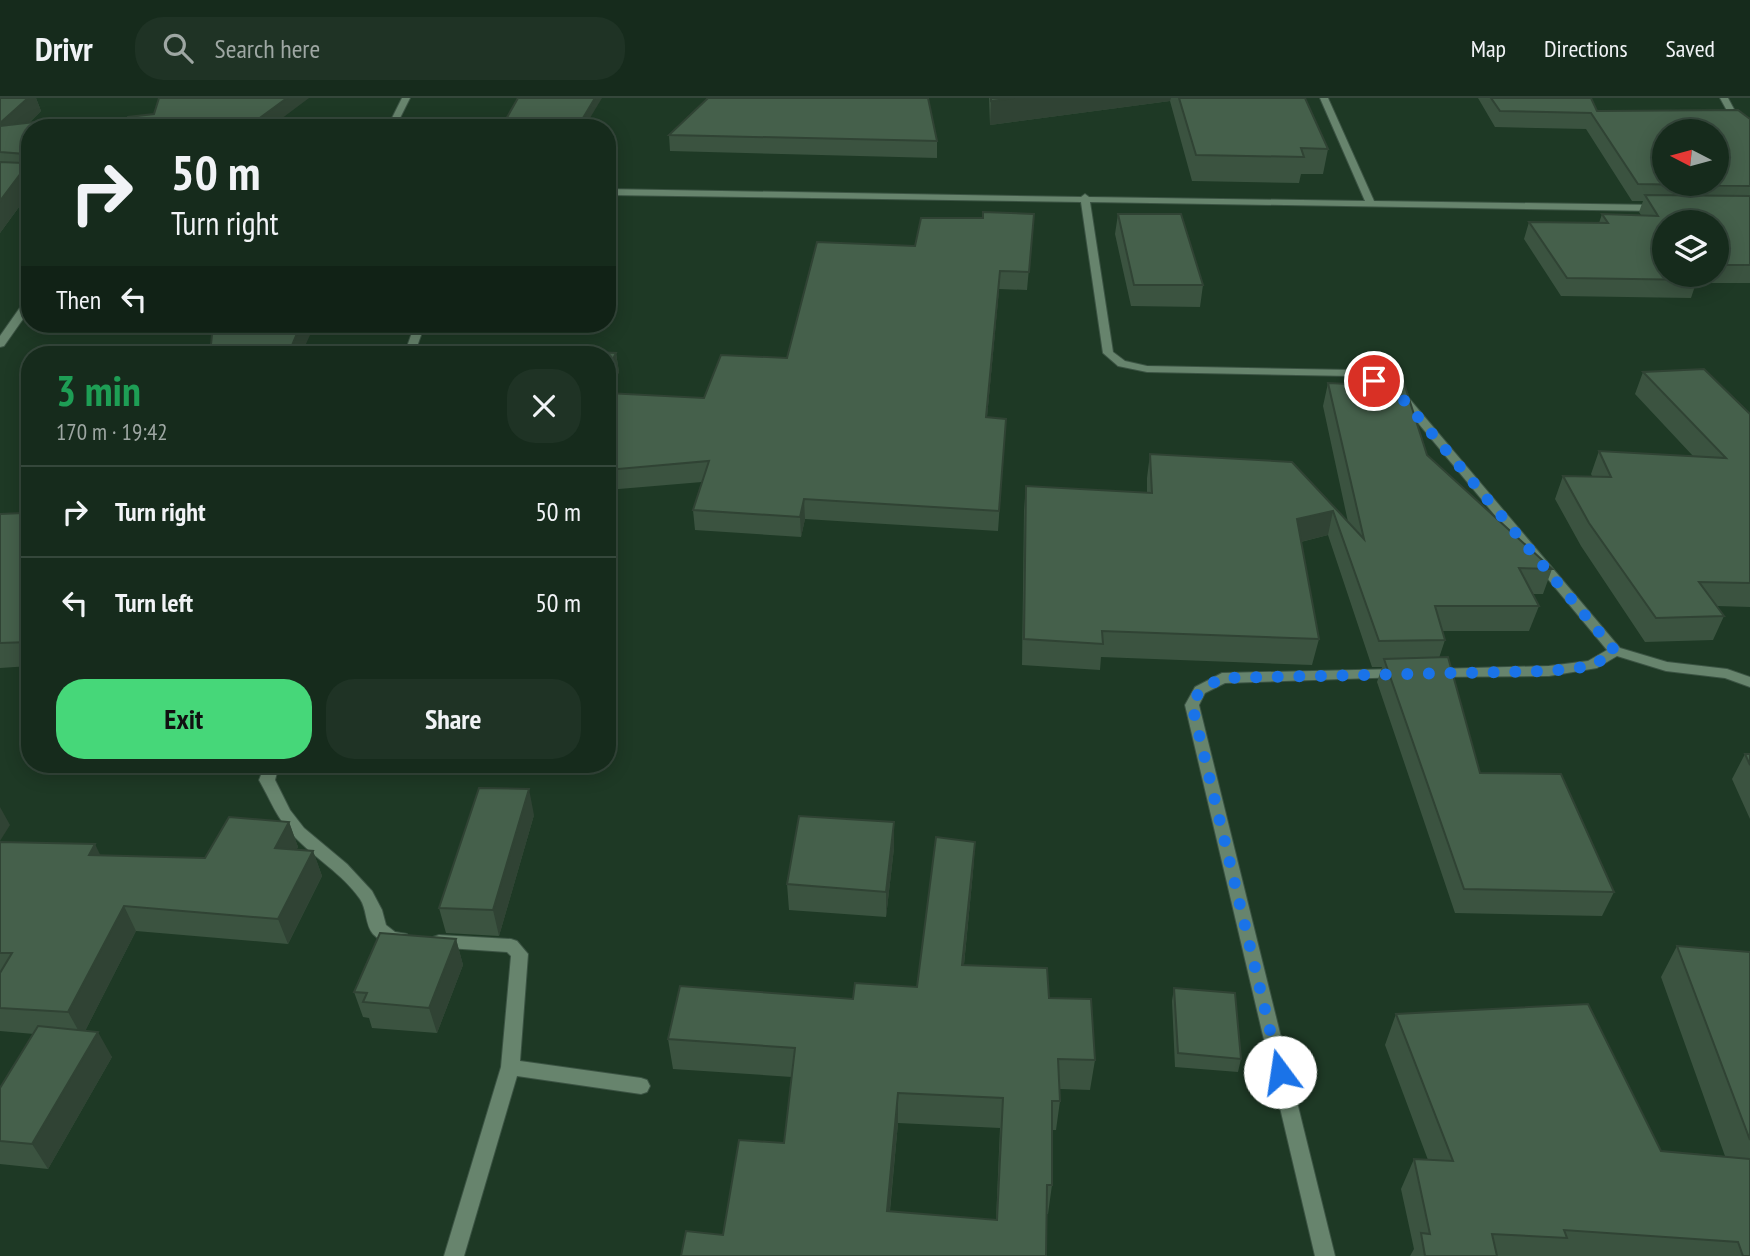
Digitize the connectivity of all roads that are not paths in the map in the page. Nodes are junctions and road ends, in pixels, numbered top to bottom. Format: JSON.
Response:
{"nodes":[{"id":1,"x":406,"y":98,"type":"edge"},
{"id":2,"x":1324,"y":98,"type":"edge"},
{"id":3,"x":1724,"y":98,"type":"edge"},
{"id":4,"x":396,"y":119,"type":"edge"},
{"id":5,"x":1750,"y":135,"type":"edge"},
{"id":6,"x":616,"y":192,"type":"edge"},
{"id":7,"x":1084,"y":197,"type":"junction"},
{"id":8,"x":1370,"y":202,"type":"junction"},
{"id":9,"x":1670,"y":209,"type":"edge"},
{"id":10,"x":21,"y":313,"type":"edge"},
{"id":11,"x":0,"y":344,"type":"edge"},
{"id":12,"x":1615,"y":651,"type":"junction"},
{"id":13,"x":1750,"y":682,"type":"edge"},
{"id":14,"x":269,"y":773,"type":"edge"},
{"id":15,"x":510,"y":1067,"type":"junction"},
{"id":16,"x":641,"y":1086,"type":"dead end"},
{"id":17,"x":454,"y":1256,"type":"edge"},
{"id":18,"x":1325,"y":1256,"type":"edge"}],
"edges":[{"from":1,"to":4,"type":"street"},
{"from":2,"to":8,"type":"street"},
{"from":3,"to":5,"type":"street"},
{"from":6,"to":7,"type":"street"},
{"from":7,"to":8,"type":"street"},
{"from":7,"to":12,"type":"street"},
{"from":8,"to":9,"type":"street"},
{"from":10,"to":11,"type":"street"},
{"from":12,"to":13,"type":"street"},
{"from":12,"to":18,"type":"street"},
{"from":14,"to":15,"type":"street"},
{"from":15,"to":16,"type":"street"},
{"from":15,"to":17,"type":"street"}]}
